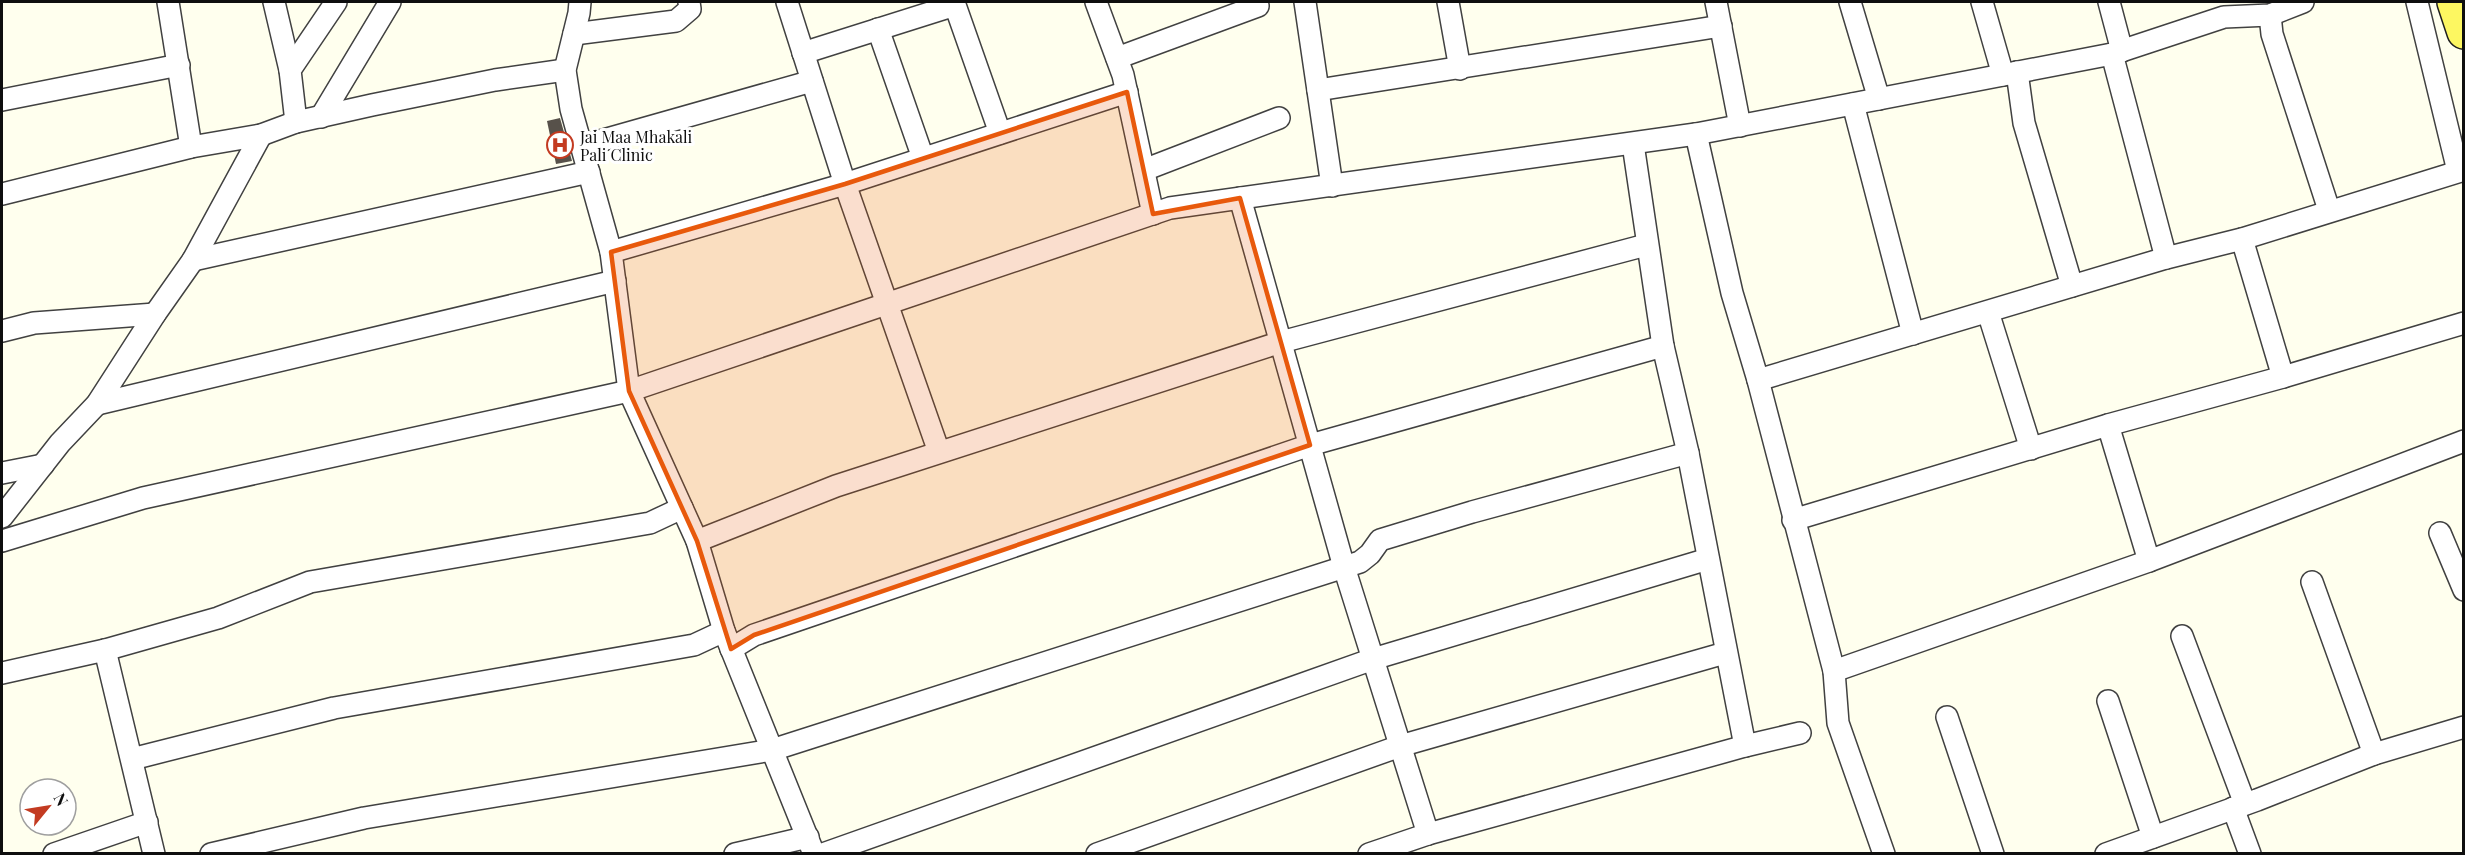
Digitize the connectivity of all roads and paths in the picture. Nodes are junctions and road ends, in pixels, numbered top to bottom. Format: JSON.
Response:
{"nodes":[{"id":1,"x":168,"y":2,"type":"edge"},
{"id":2,"x":274,"y":2,"type":"edge"},
{"id":3,"x":336,"y":2,"type":"edge"},
{"id":4,"x":390,"y":2,"type":"edge"},
{"id":5,"x":580,"y":2,"type":"edge"},
{"id":6,"x":689,"y":2,"type":"edge"},
{"id":7,"x":787,"y":2,"type":"edge"},
{"id":8,"x":1096,"y":2,"type":"edge"},
{"id":9,"x":1305,"y":2,"type":"edge"},
{"id":10,"x":1448,"y":2,"type":"edge"},
{"id":11,"x":1716,"y":2,"type":"edge"},
{"id":12,"x":1850,"y":2,"type":"edge"},
{"id":13,"x":1982,"y":2,"type":"edge"},
{"id":14,"x":2109,"y":2,"type":"edge"},
{"id":15,"x":2303,"y":2,"type":"edge"},
{"id":16,"x":2417,"y":2,"type":"edge"},
{"id":17,"x":2454,"y":2,"type":"edge"},
{"id":18,"x":1258,"y":6,"type":"dead end"},
{"id":19,"x":2243,"y":9,"type":"edge"},
{"id":20,"x":2270,"y":15,"type":"junction"},
{"id":21,"x":1720,"y":26,"type":"junction"},
{"id":22,"x":878,"y":29,"type":"junction"},
{"id":23,"x":2463,"y":32,"type":"edge"},
{"id":24,"x":574,"y":34,"type":"junction"},
{"id":25,"x":2117,"y":52,"type":"junction"},
{"id":26,"x":803,"y":53,"type":"junction"},
{"id":27,"x":1117,"y":58,"type":"junction"},
{"id":28,"x":179,"y":65,"type":"junction"},
{"id":29,"x":1460,"y":69,"type":"junction"},
{"id":30,"x":290,"y":70,"type":"junction"},
{"id":31,"x":565,"y":70,"type":"junction"},
{"id":32,"x":2010,"y":74,"type":"junction"},
{"id":33,"x":812,"y":81,"type":"junction"},
{"id":34,"x":1318,"y":90,"type":"junction"},
{"id":35,"x":1127,"y":92,"type":"junction"},
{"id":36,"x":1879,"y":99,"type":"junction"},
{"id":37,"x":2,"y":100,"type":"edge"},
{"id":38,"x":1853,"y":104,"type":"junction"},
{"id":39,"x":321,"y":117,"type":"junction"},
{"id":40,"x":1280,"y":118,"type":"dead end"},
{"id":41,"x":296,"y":122,"type":"junction"},
{"id":42,"x":1740,"y":126,"type":"junction"},
{"id":43,"x":1000,"y":133,"type":"junction"},
{"id":44,"x":1696,"y":134,"type":"junction"},
{"id":45,"x":261,"y":135,"type":"junction"},
{"id":46,"x":1633,"y":144,"type":"junction"},
{"id":47,"x":582,"y":146,"type":"junction"},
{"id":48,"x":191,"y":147,"type":"junction"},
{"id":49,"x":923,"y":158,"type":"junction"},
{"id":50,"x":1144,"y":170,"type":"junction"},
{"id":51,"x":2461,"y":171,"type":"edge"},
{"id":52,"x":589,"y":172,"type":"junction"},
{"id":53,"x":846,"y":184,"type":"junction"},
{"id":54,"x":1332,"y":186,"type":"junction"},
{"id":55,"x":2,"y":194,"type":"edge"},
{"id":56,"x":1240,"y":198,"type":"junction"},
{"id":57,"x":2329,"y":210,"type":"junction"},
{"id":58,"x":1153,"y":214,"type":"junction"},
{"id":59,"x":2242,"y":239,"type":"junction"},
{"id":60,"x":1646,"y":245,"type":"junction"},
{"id":61,"x":611,"y":252,"type":"junction"},
{"id":62,"x":2166,"y":258,"type":"junction"},
{"id":63,"x":193,"y":260,"type":"junction"},
{"id":64,"x":615,"y":281,"type":"junction"},
{"id":65,"x":2072,"y":286,"type":"junction"},
{"id":66,"x":888,"y":304,"type":"junction"},
{"id":67,"x":1988,"y":312,"type":"junction"},
{"id":68,"x":155,"y":314,"type":"junction"},
{"id":69,"x":2463,"y":323,"type":"edge"},
{"id":70,"x":2,"y":331,"type":"edge"},
{"id":71,"x":1913,"y":334,"type":"junction"},
{"id":72,"x":1281,"y":342,"type":"junction"},
{"id":73,"x":1663,"y":346,"type":"junction"},
{"id":74,"x":2283,"y":377,"type":"junction"},
{"id":75,"x":1758,"y":380,"type":"junction"},
{"id":76,"x":629,"y":391,"type":"junction"},
{"id":77,"x":97,"y":404,"type":"junction"},
{"id":78,"x":2108,"y":425,"type":"junction"},
{"id":79,"x":2463,"y":441,"type":"edge"},
{"id":80,"x":1310,"y":445,"type":"junction"},
{"id":81,"x":2031,"y":449,"type":"junction"},
{"id":82,"x":939,"y":452,"type":"junction"},
{"id":83,"x":1688,"y":453,"type":"junction"},
{"id":84,"x":43,"y":465,"type":"junction"},
{"id":85,"x":2,"y":472,"type":"edge"},
{"id":86,"x":682,"y":508,"type":"junction"},
{"id":87,"x":2,"y":516,"type":"edge"},
{"id":88,"x":1793,"y":520,"type":"junction"},
{"id":89,"x":2440,"y":534,"type":"dead end"},
{"id":90,"x":2,"y":541,"type":"edge"},
{"id":91,"x":697,"y":541,"type":"junction"},
{"id":92,"x":1708,"y":559,"type":"junction"},
{"id":93,"x":2150,"y":561,"type":"junction"},
{"id":94,"x":1344,"y":567,"type":"junction"},
{"id":95,"x":2312,"y":582,"type":"dead end"},
{"id":96,"x":2463,"y":590,"type":"edge"},
{"id":97,"x":2182,"y":636,"type":"dead end"},
{"id":98,"x":728,"y":639,"type":"junction"},
{"id":99,"x":105,"y":650,"type":"junction"},
{"id":100,"x":1725,"y":653,"type":"junction"},
{"id":101,"x":1373,"y":659,"type":"junction"},
{"id":102,"x":1834,"y":671,"type":"junction"},
{"id":103,"x":2,"y":673,"type":"edge"},
{"id":104,"x":2108,"y":701,"type":"dead end"},
{"id":105,"x":1947,"y":717,"type":"dead end"},
{"id":106,"x":2463,"y":727,"type":"edge"},
{"id":107,"x":1800,"y":733,"type":"dead end"},
{"id":108,"x":1400,"y":746,"type":"junction"},
{"id":109,"x":1745,"y":746,"type":"junction"},
{"id":110,"x":772,"y":750,"type":"junction"},
{"id":111,"x":2374,"y":754,"type":"junction"},
{"id":112,"x":132,"y":759,"type":"junction"},
{"id":113,"x":2239,"y":806,"type":"junction"},
{"id":114,"x":147,"y":822,"type":"junction"},
{"id":115,"x":1428,"y":834,"type":"junction"},
{"id":116,"x":2153,"y":837,"type":"junction"},
{"id":117,"x":811,"y":845,"type":"edge"},
{"id":118,"x":54,"y":854,"type":"edge"},
{"id":119,"x":154,"y":854,"type":"edge"},
{"id":120,"x":211,"y":854,"type":"edge"},
{"id":121,"x":735,"y":854,"type":"edge"},
{"id":122,"x":823,"y":854,"type":"edge"},
{"id":123,"x":1097,"y":854,"type":"edge"},
{"id":124,"x":1369,"y":854,"type":"edge"},
{"id":125,"x":1884,"y":854,"type":"edge"},
{"id":126,"x":1993,"y":854,"type":"edge"},
{"id":127,"x":2106,"y":854,"type":"edge"},
{"id":128,"x":2250,"y":854,"type":"edge"}],
"edges":[{"from":1,"to":28,"type":"street"},
{"from":2,"to":30,"type":"street"},
{"from":3,"to":30,"type":"street"},
{"from":4,"to":39,"type":"street"},
{"from":5,"to":24,"type":"street"},
{"from":6,"to":24,"type":"street"},
{"from":7,"to":26,"type":"street"},
{"from":8,"to":27,"type":"street"},
{"from":9,"to":34,"type":"street"},
{"from":10,"to":29,"type":"street"},
{"from":11,"to":21,"type":"street"},
{"from":12,"to":36,"type":"street"},
{"from":13,"to":32,"type":"street"},
{"from":14,"to":25,"type":"street"},
{"from":15,"to":20,"type":"street"},
{"from":16,"to":51,"type":"street"},
{"from":17,"to":23,"type":"main road"},
{"from":18,"to":27,"type":"street"},
{"from":19,"to":20,"type":"street"},
{"from":19,"to":25,"type":"street"},
{"from":20,"to":57,"type":"street"},
{"from":21,"to":29,"type":"street"},
{"from":21,"to":42,"type":"street"},
{"from":22,"to":26,"type":"street"},
{"from":22,"to":43,"type":"street"},
{"from":22,"to":49,"type":"street"},
{"from":24,"to":31,"type":"street"},
{"from":25,"to":32,"type":"street"},
{"from":25,"to":62,"type":"street"},
{"from":26,"to":33,"type":"street"},
{"from":27,"to":35,"type":"street"},
{"from":28,"to":37,"type":"street"},
{"from":28,"to":48,"type":"street"},
{"from":29,"to":34,"type":"street"},
{"from":30,"to":41,"type":"street"},
{"from":31,"to":39,"type":"street"},
{"from":31,"to":47,"type":"street"},
{"from":32,"to":36,"type":"street"},
{"from":32,"to":65,"type":"street"},
{"from":33,"to":47,"type":"street"},
{"from":33,"to":53,"type":"street"},
{"from":34,"to":54,"type":"street"},
{"from":35,"to":43,"type":"street"},
{"from":35,"to":50,"type":"street"},
{"from":36,"to":38,"type":"street"},
{"from":38,"to":42,"type":"street"},
{"from":38,"to":71,"type":"street"},
{"from":39,"to":41,"type":"street"},
{"from":40,"to":50,"type":"street"},
{"from":41,"to":45,"type":"street"},
{"from":42,"to":44,"type":"street"},
{"from":43,"to":49,"type":"street"},
{"from":44,"to":46,"type":"street"},
{"from":44,"to":75,"type":"street"},
{"from":45,"to":48,"type":"street"},
{"from":45,"to":63,"type":"street"},
{"from":46,"to":54,"type":"street"},
{"from":46,"to":60,"type":"street"},
{"from":47,"to":52,"type":"street"},
{"from":48,"to":55,"type":"street"},
{"from":49,"to":53,"type":"street"},
{"from":50,"to":58,"type":"street"},
{"from":51,"to":57,"type":"street"},
{"from":52,"to":61,"type":"street"},
{"from":52,"to":63,"type":"street"},
{"from":53,"to":61,"type":"street"},
{"from":53,"to":66,"type":"street"},
{"from":54,"to":56,"type":"street"},
{"from":56,"to":58,"type":"street"},
{"from":56,"to":72,"type":"street"},
{"from":57,"to":59,"type":"street"},
{"from":58,"to":66,"type":"street"},
{"from":59,"to":62,"type":"street"},
{"from":59,"to":74,"type":"street"},
{"from":60,"to":72,"type":"street"},
{"from":60,"to":73,"type":"street"},
{"from":61,"to":64,"type":"street"},
{"from":62,"to":65,"type":"street"},
{"from":63,"to":68,"type":"street"},
{"from":64,"to":76,"type":"street"},
{"from":64,"to":77,"type":"street"},
{"from":65,"to":67,"type":"street"},
{"from":66,"to":76,"type":"street"},
{"from":66,"to":82,"type":"street"},
{"from":67,"to":71,"type":"street"},
{"from":67,"to":81,"type":"street"},
{"from":68,"to":70,"type":"street"},
{"from":68,"to":77,"type":"street"},
{"from":69,"to":74,"type":"street"},
{"from":71,"to":75,"type":"street"},
{"from":72,"to":80,"type":"street"},
{"from":72,"to":82,"type":"street"},
{"from":73,"to":80,"type":"street"},
{"from":73,"to":83,"type":"street"},
{"from":74,"to":78,"type":"street"},
{"from":75,"to":88,"type":"street"},
{"from":76,"to":86,"type":"street"},
{"from":76,"to":90,"type":"street"},
{"from":77,"to":84,"type":"street"},
{"from":78,"to":81,"type":"street"},
{"from":78,"to":93,"type":"street"},
{"from":79,"to":93,"type":"street"},
{"from":80,"to":94,"type":"street"},
{"from":80,"to":98,"type":"street"},
{"from":81,"to":88,"type":"street"},
{"from":82,"to":91,"type":"street"},
{"from":83,"to":92,"type":"street"},
{"from":83,"to":94,"type":"street"},
{"from":84,"to":85,"type":"street"},
{"from":84,"to":87,"type":"street"},
{"from":86,"to":91,"type":"street"},
{"from":86,"to":99,"type":"street"},
{"from":88,"to":102,"type":"street"},
{"from":89,"to":96,"type":"street"},
{"from":91,"to":98,"type":"street"},
{"from":92,"to":100,"type":"street"},
{"from":92,"to":101,"type":"street"},
{"from":93,"to":102,"type":"street"},
{"from":94,"to":101,"type":"street"},
{"from":94,"to":110,"type":"street"},
{"from":95,"to":111,"type":"street"},
{"from":97,"to":113,"type":"street"},
{"from":98,"to":110,"type":"street"},
{"from":98,"to":112,"type":"street"},
{"from":99,"to":103,"type":"street"},
{"from":99,"to":112,"type":"street"},
{"from":100,"to":108,"type":"street"},
{"from":100,"to":109,"type":"street"},
{"from":101,"to":108,"type":"street"},
{"from":101,"to":122,"type":"street"},
{"from":102,"to":125,"type":"street"},
{"from":104,"to":116,"type":"street"},
{"from":105,"to":126,"type":"street"},
{"from":106,"to":111,"type":"street"},
{"from":107,"to":109,"type":"street"},
{"from":108,"to":115,"type":"street"},
{"from":108,"to":123,"type":"street"},
{"from":109,"to":115,"type":"street"},
{"from":110,"to":117,"type":"street"},
{"from":110,"to":120,"type":"street"},
{"from":111,"to":113,"type":"street"},
{"from":112,"to":114,"type":"street"},
{"from":113,"to":116,"type":"street"},
{"from":113,"to":128,"type":"street"},
{"from":114,"to":118,"type":"street"},
{"from":114,"to":119,"type":"street"},
{"from":115,"to":124,"type":"street"},
{"from":116,"to":127,"type":"street"},
{"from":117,"to":121,"type":"street"}]}
